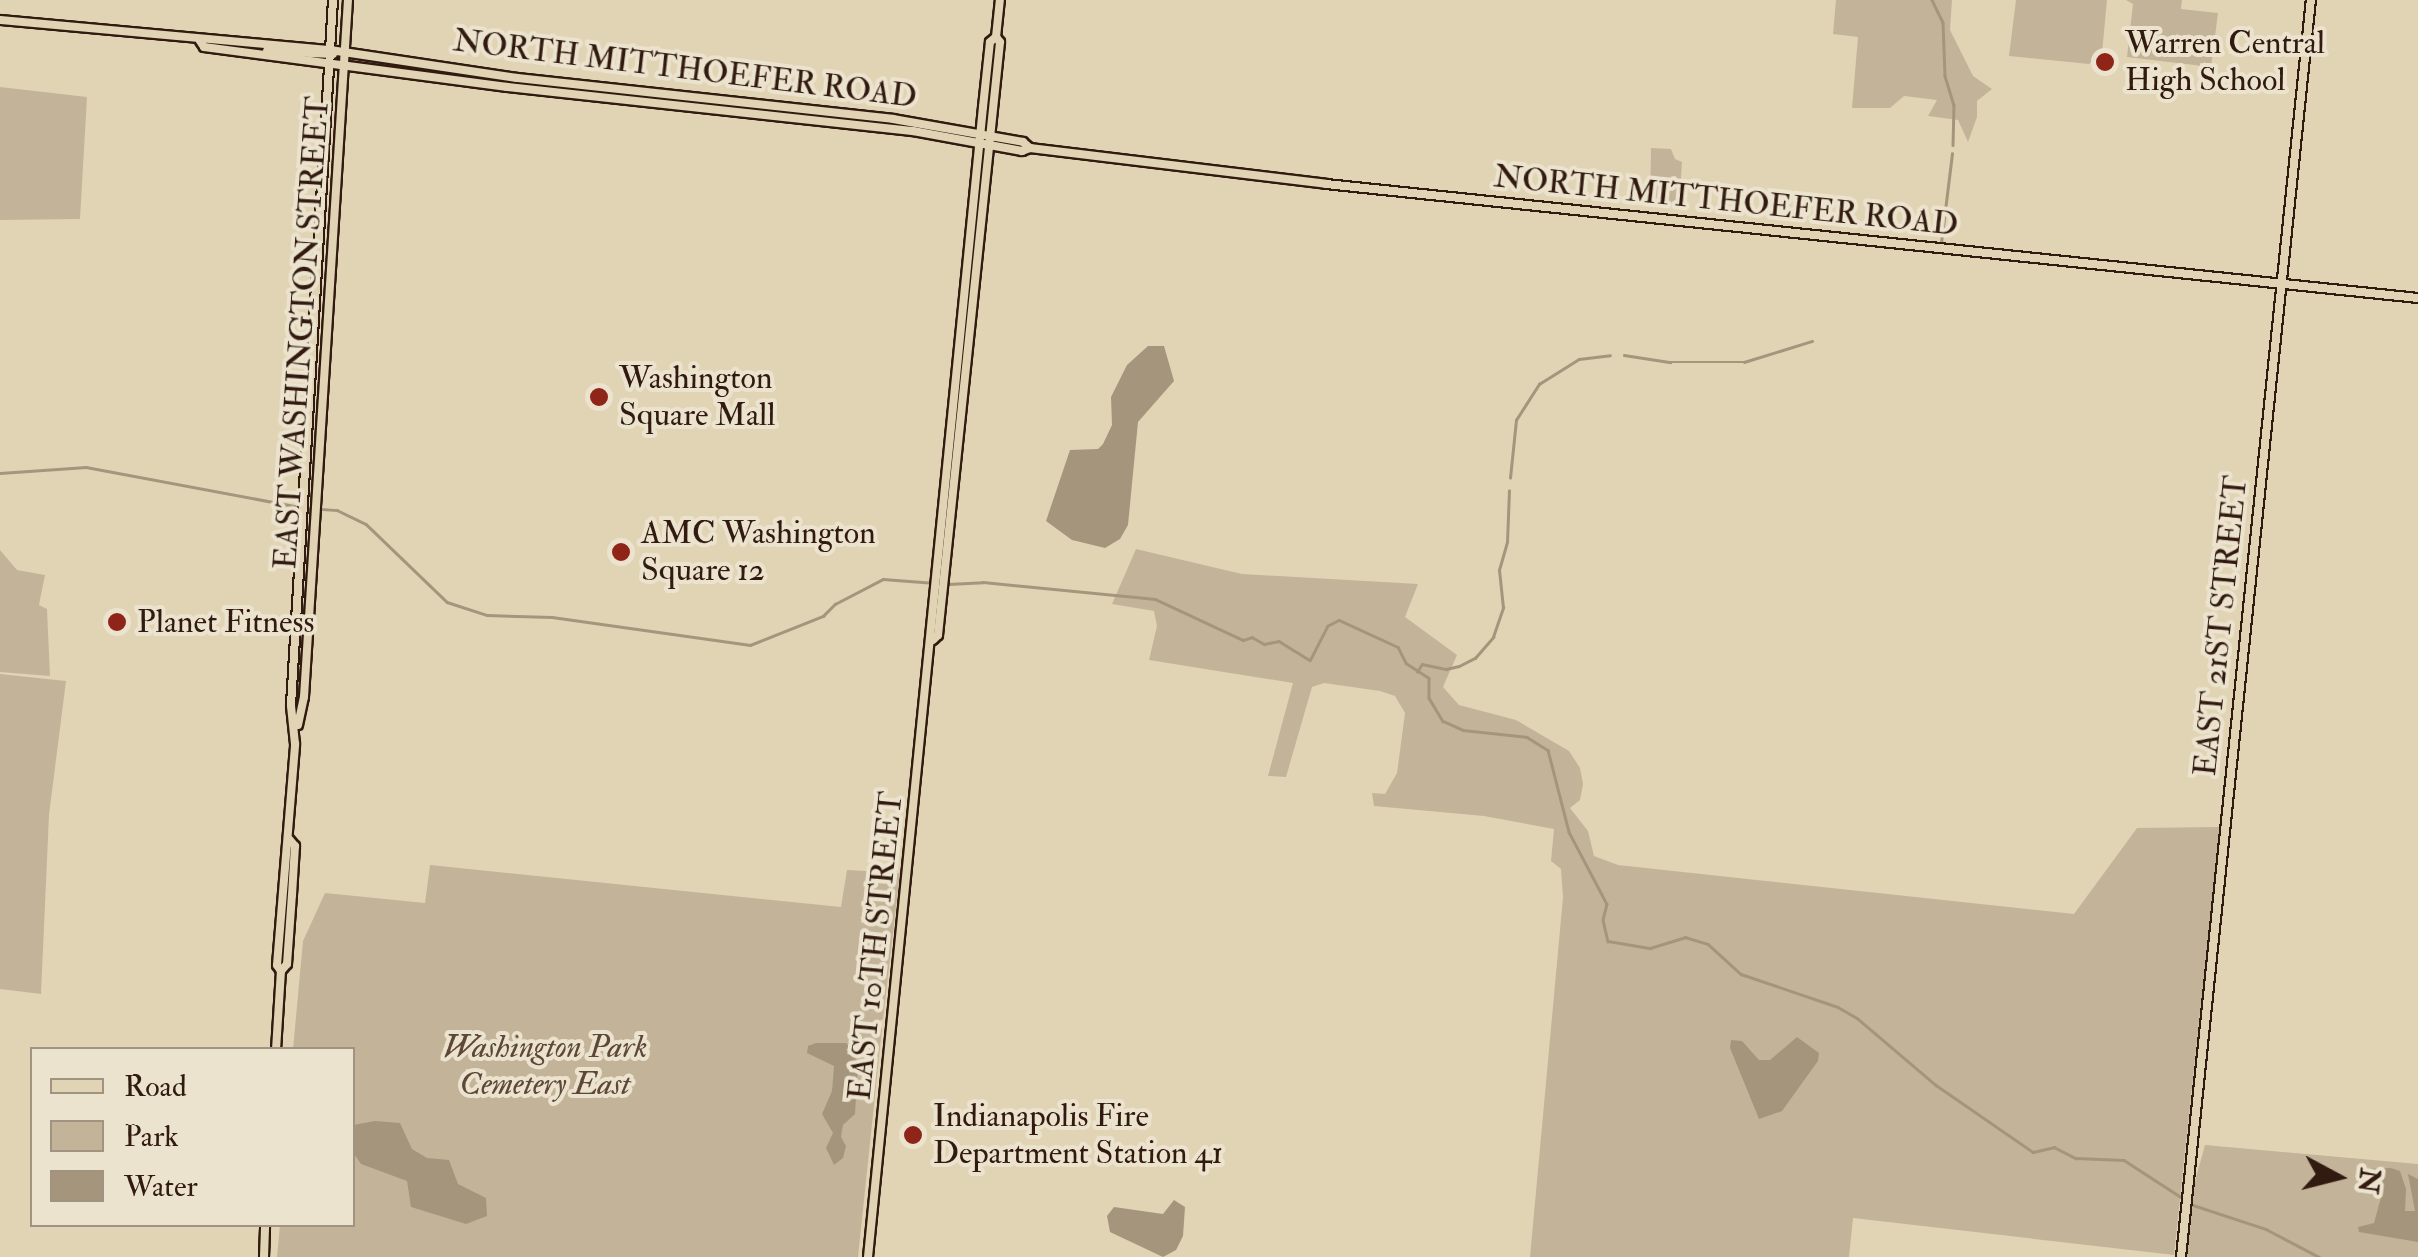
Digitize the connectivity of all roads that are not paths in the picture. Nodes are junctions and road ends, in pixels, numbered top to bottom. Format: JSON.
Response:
{"nodes":[{"id":1,"x":333,"y":0,"type":"edge"},
{"id":2,"x":348,"y":0,"type":"edge"},
{"id":3,"x":1000,"y":0,"type":"edge"},
{"id":4,"x":2311,"y":0,"type":"edge"},
{"id":5,"x":0,"y":20,"type":"edge"},
{"id":6,"x":200,"y":42,"type":"junction"},
{"id":7,"x":334,"y":54,"type":"junction"},
{"id":8,"x":344,"y":63,"type":"junction"},
{"id":9,"x":918,"y":122,"type":"junction"},
{"id":10,"x":888,"y":128,"type":"junction"},
{"id":11,"x":985,"y":139,"type":"junction"},
{"id":12,"x":2280,"y":286,"type":"junction"},
{"id":13,"x":2418,"y":298,"type":"edge"},
{"id":14,"x":296,"y":729,"type":"junction"},
{"id":15,"x":276,"y":1047,"type":"edge"},
{"id":16,"x":265,"y":1227,"type":"edge"},
{"id":17,"x":264,"y":1257,"type":"edge"},
{"id":18,"x":868,"y":1257,"type":"edge"},
{"id":19,"x":2181,"y":1257,"type":"edge"}],
"edges":[{"from":1,"to":7,"type":"main road","name":"EAST WASHINGTON STREET"},
{"from":2,"to":7,"type":"main road","name":"EAST WASHINGTON STREET"},
{"from":3,"to":11,"type":"main road","name":"EAST 10TH STREET"},
{"from":4,"to":12,"type":"main road","name":"EAST 21ST STREET"},
{"from":5,"to":6,"type":"main road"},
{"from":6,"to":7,"type":"main road"},
{"from":6,"to":7,"type":"main road"},
{"from":7,"to":8,"type":"main road","name":"EAST WASHINGTON STREET"},
{"from":7,"to":8,"type":"main road","name":"NORTH MITTHOEFER ROAD"},
{"from":7,"to":9,"type":"main road","name":"NORTH MITTHOEFER ROAD"},
{"from":7,"to":14,"type":"main road","name":"EAST WASHINGTON STREET"},
{"from":8,"to":10,"type":"main road","name":"NORTH MITTHOEFER ROAD"},
{"from":8,"to":14,"type":"main road","name":"EAST WASHINGTON STREET"},
{"from":9,"to":10,"type":"main road"},
{"from":9,"to":11,"type":"main road","name":"NORTH MITTHOEFER ROAD"},
{"from":10,"to":11,"type":"main road","name":"NORTH MITTHOEFER ROAD"},
{"from":11,"to":12,"type":"main road","name":"NORTH MITTHOEFER ROAD"},
{"from":11,"to":18,"type":"main road","name":"EAST 10TH STREET"},
{"from":12,"to":13,"type":"main road","name":"NORTH MITTHOEFER ROAD"},
{"from":12,"to":19,"type":"main road","name":"EAST 21ST STREET"},
{"from":14,"to":15,"type":"main road","name":"EAST WASHINGTON STREET"},
{"from":16,"to":17,"type":"main road"}]}
